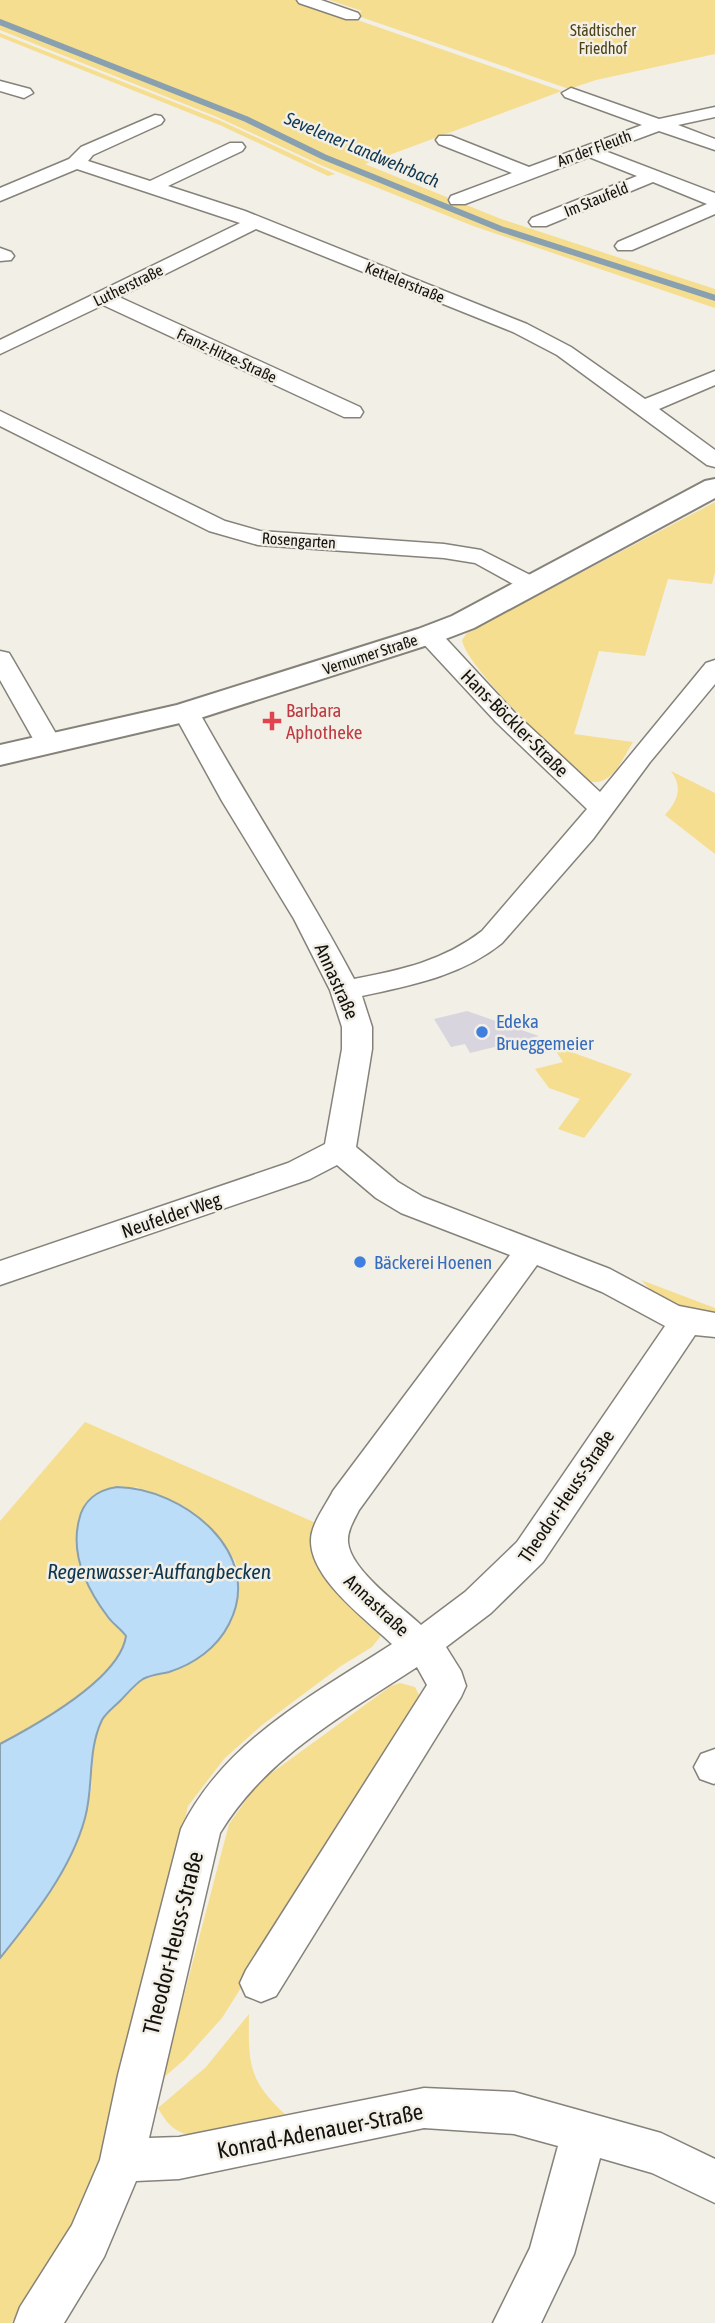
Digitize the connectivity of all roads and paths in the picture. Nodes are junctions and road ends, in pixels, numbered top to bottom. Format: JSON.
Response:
{"nodes":[{"id":1,"x":305,"y":0,"type":"edge"},
{"id":2,"x":352,"y":16,"type":"dead end"},
{"id":3,"x":0,"y":86,"type":"edge"},
{"id":4,"x":24,"y":93,"type":"dead end"},
{"id":5,"x":570,"y":93,"type":"dead end"},
{"id":6,"x":715,"y":112,"type":"edge"},
{"id":7,"x":155,"y":120,"type":"dead end"},
{"id":8,"x":660,"y":124,"type":"junction"},
{"id":9,"x":445,"y":140,"type":"dead end"},
{"id":10,"x":715,"y":145,"type":"edge"},
{"id":11,"x":236,"y":147,"type":"dead end"},
{"id":12,"x":587,"y":150,"type":"junction"},
{"id":13,"x":76,"y":163,"type":"junction"},
{"id":14,"x":527,"y":173,"type":"junction"},
{"id":15,"x":653,"y":176,"type":"junction"},
{"id":16,"x":151,"y":187,"type":"junction"},
{"id":17,"x":0,"y":195,"type":"edge"},
{"id":18,"x":458,"y":200,"type":"dead end"},
{"id":19,"x":715,"y":200,"type":"edge"},
{"id":20,"x":715,"y":207,"type":"edge"},
{"id":21,"x":256,"y":222,"type":"junction"},
{"id":22,"x":539,"y":222,"type":"dead end"},
{"id":23,"x":625,"y":246,"type":"dead end"},
{"id":24,"x":102,"y":298,"type":"junction"},
{"id":25,"x":0,"y":348,"type":"edge"},
{"id":26,"x":715,"y":377,"type":"edge"},
{"id":27,"x":643,"y":408,"type":"junction"},
{"id":28,"x":352,"y":412,"type":"dead end"},
{"id":29,"x":0,"y":418,"type":"edge"},
{"id":30,"x":715,"y":460,"type":"edge"},
{"id":31,"x":715,"y":487,"type":"edge"},
{"id":32,"x":532,"y":585,"type":"junction"},
{"id":33,"x":429,"y":635,"type":"junction"},
{"id":34,"x":0,"y":659,"type":"edge"},
{"id":35,"x":715,"y":668,"type":"edge"},
{"id":36,"x":186,"y":712,"type":"junction"},
{"id":37,"x":50,"y":744,"type":"junction"},
{"id":38,"x":0,"y":755,"type":"edge"},
{"id":39,"x":602,"y":809,"type":"junction"},
{"id":40,"x":345,"y":990,"type":"junction"},
{"id":41,"x":340,"y":1150,"type":"junction"},
{"id":42,"x":531,"y":1250,"type":"junction"},
{"id":43,"x":0,"y":1273,"type":"edge"},
{"id":44,"x":690,"y":1322,"type":"edge"},
{"id":45,"x":421,"y":1646,"type":"junction"},
{"id":46,"x":261,"y":1983,"type":"dead end"},
{"id":47,"x":584,"y":2134,"type":"junction"},
{"id":48,"x":122,"y":2160,"type":"junction"},
{"id":49,"x":715,"y":2182,"type":"edge"},
{"id":50,"x":37,"y":2323,"type":"edge"},
{"id":51,"x":516,"y":2323,"type":"edge"}],
"edges":[{"from":1,"to":2,"type":"street"},
{"from":3,"to":4,"type":"street"},
{"from":5,"to":8,"type":"street","name":"An der Fleuth"},
{"from":6,"to":8,"type":"street","name":"An der Fleuth"},
{"from":7,"to":13,"type":"street"},
{"from":8,"to":10,"type":"street"},
{"from":8,"to":12,"type":"street","name":"An der Fleuth"},
{"from":9,"to":14,"type":"street"},
{"from":11,"to":16,"type":"street"},
{"from":12,"to":14,"type":"street","name":"An der Fleuth"},
{"from":12,"to":15,"type":"street","name":"Im Staufeld"},
{"from":13,"to":16,"type":"street","name":"Kettelerstraße"},
{"from":13,"to":17,"type":"street"},
{"from":14,"to":18,"type":"street","name":"An der Fleuth"},
{"from":15,"to":19,"type":"street","name":"Im Staufeld"},
{"from":15,"to":22,"type":"street","name":"Im Staufeld"},
{"from":16,"to":21,"type":"street","name":"Kettelerstraße"},
{"from":20,"to":23,"type":"street"},
{"from":21,"to":24,"type":"street","name":"Lutherstraße"},
{"from":21,"to":27,"type":"street","name":"Kettelerstraße"},
{"from":24,"to":25,"type":"street","name":"Lutherstraße"},
{"from":24,"to":28,"type":"street","name":"Franz-Hitze-Straße"},
{"from":26,"to":27,"type":"street"},
{"from":27,"to":30,"type":"street","name":"Kettelerstraße"},
{"from":29,"to":32,"type":"street","name":"Rosengarten"},
{"from":31,"to":32,"type":"street","name":"Vernumer Straße"},
{"from":32,"to":33,"type":"street","name":"Vernumer Straße"},
{"from":33,"to":36,"type":"street","name":"Vernumer Straße"},
{"from":33,"to":39,"type":"street","name":"Hans-Böckler-Straße"},
{"from":34,"to":37,"type":"street"},
{"from":35,"to":39,"type":"street"},
{"from":36,"to":37,"type":"street","name":"Vernumer Straße"},
{"from":36,"to":40,"type":"street","name":"Annastraße"},
{"from":37,"to":38,"type":"street","name":"Vernumer Straße"},
{"from":39,"to":40,"type":"street"},
{"from":40,"to":41,"type":"street","name":"Annastraße"},
{"from":41,"to":42,"type":"street"},
{"from":41,"to":43,"type":"street","name":"Neufelder Weg"},
{"from":42,"to":44,"type":"street"},
{"from":42,"to":45,"type":"street","name":"Annastraße"},
{"from":44,"to":45,"type":"street","name":"Theodor-Heuss-Straße"},
{"from":45,"to":46,"type":"street"},
{"from":45,"to":48,"type":"street","name":"Theodor-Heuss-Straße"},
{"from":47,"to":48,"type":"street","name":"Konrad-Adenauer-Straße"},
{"from":47,"to":49,"type":"street","name":"Konrad-Adenauer-Straße"},
{"from":47,"to":51,"type":"street"},
{"from":48,"to":50,"type":"street","name":"Theodor-Heuss-Straße"}]}
